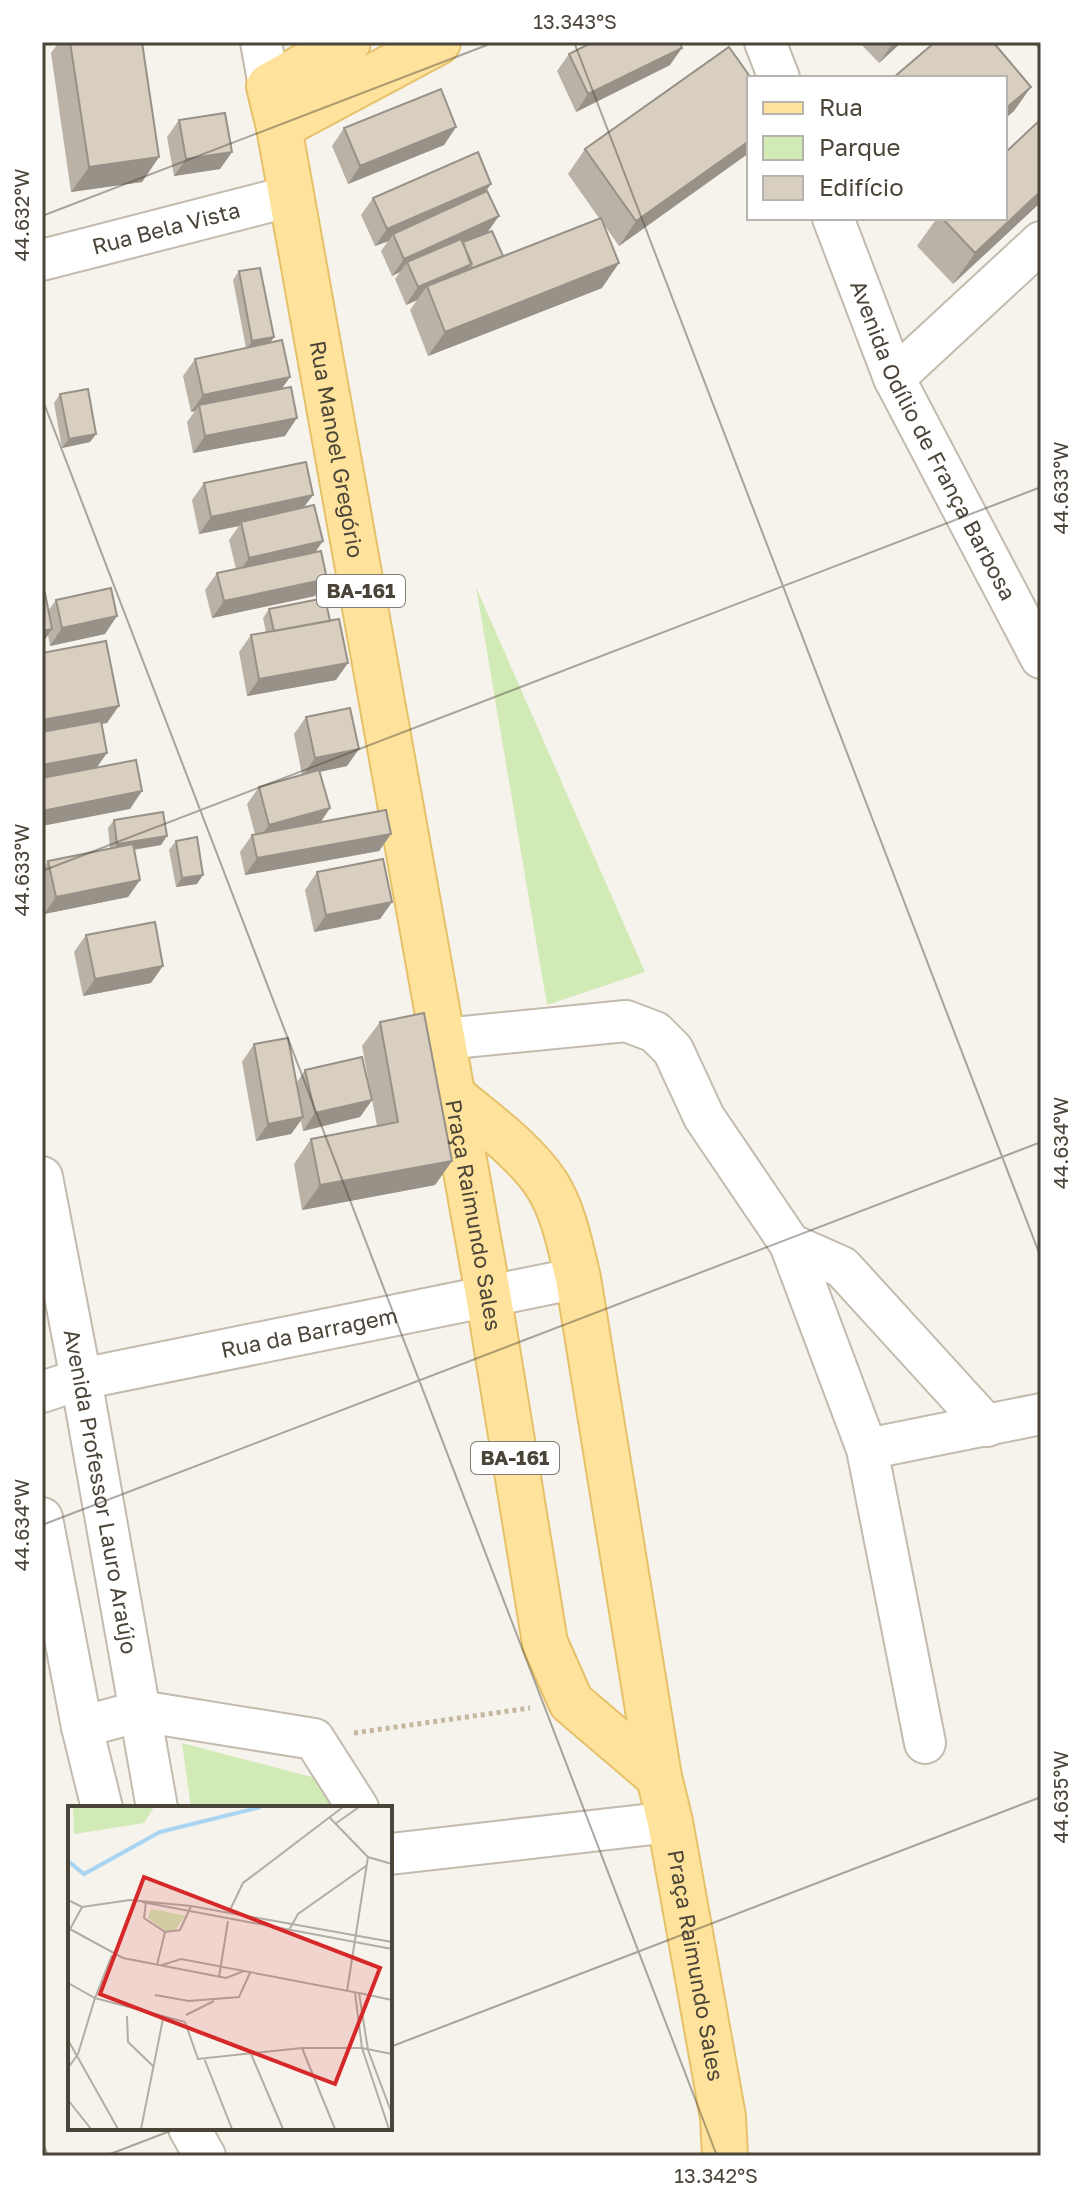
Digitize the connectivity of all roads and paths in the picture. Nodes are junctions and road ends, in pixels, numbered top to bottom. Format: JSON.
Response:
{"nodes":[{"id":1,"x":261,"y":42,"type":"edge"},
{"id":2,"x":348,"y":42,"type":"edge"},
{"id":3,"x":438,"y":42,"type":"edge"},
{"id":4,"x":765,"y":42,"type":"edge"},
{"id":5,"x":778,"y":76,"type":"edge"},
{"id":6,"x":274,"y":107,"type":"junction"},
{"id":7,"x":291,"y":196,"type":"junction"},
{"id":8,"x":834,"y":220,"type":"edge"},
{"id":9,"x":1041,"y":242,"type":"edge"},
{"id":10,"x":42,"y":260,"type":"edge"},
{"id":11,"x":894,"y":378,"type":"junction"},
{"id":12,"x":1041,"y":658,"type":"edge"},
{"id":13,"x":443,"y":1039,"type":"junction"},
{"id":14,"x":453,"y":1096,"type":"junction"},
{"id":15,"x":42,"y":1177,"type":"edge"},
{"id":16,"x":790,"y":1244,"type":"junction"},
{"id":17,"x":578,"y":1278,"type":"junction"},
{"id":18,"x":488,"y":1294,"type":"junction"},
{"id":19,"x":81,"y":1379,"type":"junction"},
{"id":20,"x":42,"y":1392,"type":"edge"},
{"id":21,"x":1041,"y":1414,"type":"edge"},
{"id":22,"x":987,"y":1426,"type":"junction"},
{"id":23,"x":867,"y":1449,"type":"junction"},
{"id":24,"x":42,"y":1518,"type":"edge"},
{"id":25,"x":571,"y":1702,"type":"junction"},
{"id":26,"x":140,"y":1711,"type":"junction"},
{"id":27,"x":82,"y":1727,"type":"junction"},
{"id":28,"x":314,"y":1739,"type":"junction"},
{"id":29,"x":925,"y":1743,"type":"dead end"},
{"id":30,"x":659,"y":1777,"type":"junction"},
{"id":31,"x":102,"y":1806,"type":"edge"},
{"id":32,"x":157,"y":1806,"type":"edge"},
{"id":33,"x":357,"y":1806,"type":"edge"},
{"id":34,"x":670,"y":1822,"type":"junction"},
{"id":35,"x":392,"y":1854,"type":"edge"},
{"id":36,"x":190,"y":2130,"type":"edge"},
{"id":37,"x":207,"y":2130,"type":"edge"},
{"id":38,"x":205,"y":2156,"type":"edge"},
{"id":39,"x":725,"y":2156,"type":"edge"}],
"edges":[{"from":1,"to":6,"type":"street"},
{"from":2,"to":6,"type":"main road"},
{"from":3,"to":6,"type":"main road"},
{"from":4,"to":5,"type":"street"},
{"from":6,"to":7,"type":"main road","name":"Rua Manoel Gregório","number":"BA-161"},
{"from":7,"to":10,"type":"street","name":"Rua Bela Vista"},
{"from":7,"to":13,"type":"main road","name":"Rua Manoel Gregório","number":"BA-161"},
{"from":8,"to":11,"type":"street","name":"Avenida Odílio de França Barbosa"},
{"from":9,"to":11,"type":"street"},
{"from":11,"to":12,"type":"street","name":"Avenida Odílio de França Barbosa"},
{"from":13,"to":14,"type":"main road","name":"Rua Manoel Gregório","number":"BA-161"},
{"from":13,"to":16,"type":"street"},
{"from":14,"to":17,"type":"main road","name":"Praça Raimundo Sales"},
{"from":14,"to":18,"type":"main road","name":"Praça Raimundo Sales","number":"BA-161"},
{"from":15,"to":19,"type":"street","name":"Avenida Professor Lauro Araújo"},
{"from":16,"to":22,"type":"street"},
{"from":16,"to":23,"type":"street"},
{"from":17,"to":18,"type":"street","name":"Rua da Barragem"},
{"from":17,"to":30,"type":"main road","name":"Praça Raimundo Sales"},
{"from":18,"to":19,"type":"street","name":"Rua da Barragem"},
{"from":18,"to":25,"type":"main road","name":"Praça Raimundo Sales","number":"BA-161"},
{"from":19,"to":20,"type":"street","name":"Rua da Barragem"},
{"from":19,"to":26,"type":"street","name":"Avenida Professor Lauro Araújo"},
{"from":21,"to":22,"type":"street"},
{"from":22,"to":23,"type":"street"},
{"from":23,"to":29,"type":"street"},
{"from":24,"to":27,"type":"street"},
{"from":25,"to":28,"type":"path"},
{"from":25,"to":30,"type":"main road","name":"Praça Raimundo Sales","number":"BA-161"},
{"from":26,"to":27,"type":"street"},
{"from":26,"to":28,"type":"street"},
{"from":26,"to":32,"type":"street","name":"Avenida Professor Lauro Araújo"},
{"from":27,"to":31,"type":"street"},
{"from":28,"to":33,"type":"street"},
{"from":30,"to":34,"type":"main road","name":"Praça Raimundo Sales"},
{"from":34,"to":35,"type":"street"},
{"from":34,"to":39,"type":"main road","name":"Praça Raimundo Sales"},
{"from":36,"to":38,"type":"street"},
{"from":37,"to":38,"type":"street"}]}
